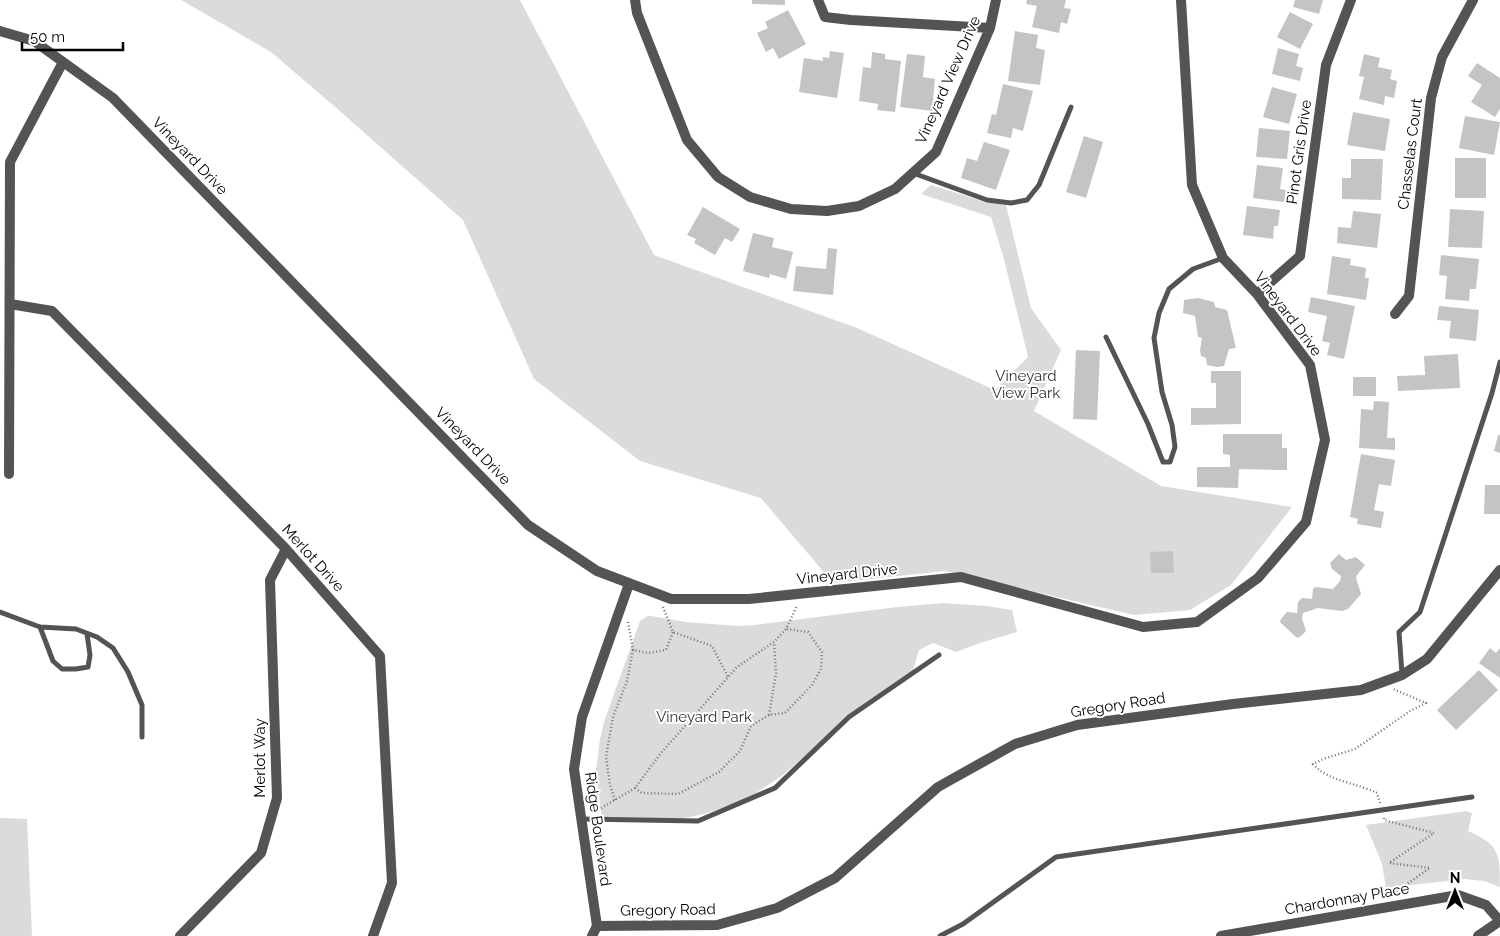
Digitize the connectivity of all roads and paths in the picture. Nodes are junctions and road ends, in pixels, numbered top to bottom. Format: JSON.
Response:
{"nodes":[{"id":1,"x":635,"y":0,"type":"edge"},
{"id":2,"x":818,"y":0,"type":"edge"},
{"id":3,"x":996,"y":0,"type":"edge"},
{"id":4,"x":1182,"y":0,"type":"edge"},
{"id":5,"x":1351,"y":0,"type":"edge"},
{"id":6,"x":1473,"y":0,"type":"edge"},
{"id":7,"x":990,"y":28,"type":"junction"},
{"id":8,"x":0,"y":31,"type":"edge"},
{"id":9,"x":63,"y":62,"type":"junction"},
{"id":10,"x":1071,"y":107,"type":"dead end"},
{"id":11,"x":912,"y":173,"type":"junction"},
{"id":12,"x":1223,"y":258,"type":"junction"},
{"id":13,"x":1257,"y":294,"type":"junction"},
{"id":14,"x":10,"y":304,"type":"junction"},
{"id":15,"x":1394,"y":314,"type":"dead end"},
{"id":16,"x":1106,"y":337,"type":"dead end"},
{"id":17,"x":1500,"y":362,"type":"edge"},
{"id":18,"x":9,"y":474,"type":"dead end"},
{"id":19,"x":286,"y":549,"type":"junction"},
{"id":20,"x":1500,"y":570,"type":"edge"},
{"id":21,"x":629,"y":584,"type":"junction"},
{"id":22,"x":802,"y":594,"type":"junction"},
{"id":23,"x":660,"y":595,"type":"junction"},
{"id":24,"x":623,"y":602,"type":"junction"},
{"id":25,"x":0,"y":612,"type":"edge"},
{"id":26,"x":40,"y":627,"type":"junction"},
{"id":27,"x":786,"y":629,"type":"junction"},
{"id":28,"x":674,"y":632,"type":"junction"},
{"id":29,"x":87,"y":634,"type":"junction"},
{"id":30,"x":774,"y":642,"type":"junction"},
{"id":31,"x":633,"y":650,"type":"junction"},
{"id":32,"x":939,"y":655,"type":"dead end"},
{"id":33,"x":1402,"y":675,"type":"junction"},
{"id":34,"x":728,"y":677,"type":"junction"},
{"id":35,"x":1386,"y":681,"type":"junction"},
{"id":36,"x":769,"y":715,"type":"junction"},
{"id":37,"x":142,"y":737,"type":"dead end"},
{"id":38,"x":635,"y":788,"type":"junction"},
{"id":39,"x":1472,"y":797,"type":"dead end"},
{"id":40,"x":615,"y":800,"type":"junction"},
{"id":41,"x":1382,"y":810,"type":"junction"},
{"id":42,"x":582,"y":819,"type":"junction"},
{"id":43,"x":1389,"y":907,"type":"junction"},
{"id":44,"x":1500,"y":921,"type":"edge"},
{"id":45,"x":594,"y":931,"type":"edge"},
{"id":46,"x":180,"y":936,"type":"edge"},
{"id":47,"x":373,"y":936,"type":"edge"},
{"id":48,"x":940,"y":936,"type":"edge"},
{"id":49,"x":1220,"y":936,"type":"edge"},
{"id":50,"x":1478,"y":936,"type":"edge"}],
"edges":[{"from":1,"to":11,"type":"street","name":"Vineyard View Drive"},
{"from":2,"to":7,"type":"street"},
{"from":3,"to":7,"type":"street","name":"Vineyard View Drive"},
{"from":4,"to":12,"type":"street","name":"Vineyard Drive"},
{"from":5,"to":13,"type":"street","name":"Pinot Gris Drive"},
{"from":6,"to":15,"type":"street","name":"Chasselas Court"},
{"from":7,"to":11,"type":"street","name":"Vineyard View Drive"},
{"from":8,"to":9,"type":"street","name":"Vineyard Drive"},
{"from":9,"to":14,"type":"street"},
{"from":9,"to":21,"type":"street","name":"Vineyard Drive"},
{"from":10,"to":11,"type":"lane"},
{"from":12,"to":13,"type":"street","name":"Vineyard Drive"},
{"from":12,"to":16,"type":"lane"},
{"from":13,"to":22,"type":"street","name":"Vineyard Drive"},
{"from":14,"to":18,"type":"street"},
{"from":14,"to":19,"type":"street","name":"Merlot Drive"},
{"from":17,"to":33,"type":"lane"},
{"from":19,"to":46,"type":"street","name":"Merlot Way"},
{"from":19,"to":47,"type":"street","name":"Merlot Drive"},
{"from":20,"to":33,"type":"street","name":"Gregory Road"},
{"from":21,"to":23,"type":"street","name":"Vineyard Drive"},
{"from":21,"to":24,"type":"street","name":"Ridge Boulevard"},
{"from":22,"to":23,"type":"street","name":"Vineyard Drive"},
{"from":22,"to":27,"type":"path"},
{"from":23,"to":28,"type":"path"},
{"from":24,"to":31,"type":"path"},
{"from":24,"to":42,"type":"street","name":"Ridge Boulevard"},
{"from":25,"to":26,"type":"lane"},
{"from":26,"to":29,"type":"lane"},
{"from":26,"to":29,"type":"lane"},
{"from":27,"to":30,"type":"path"},
{"from":27,"to":36,"type":"path"},
{"from":28,"to":31,"type":"path"},
{"from":28,"to":34,"type":"path"},
{"from":29,"to":37,"type":"lane"},
{"from":30,"to":34,"type":"path"},
{"from":30,"to":36,"type":"path"},
{"from":31,"to":40,"type":"path"},
{"from":32,"to":42,"type":"lane"},
{"from":33,"to":35,"type":"street","name":"Gregory Road"},
{"from":34,"to":38,"type":"path"},
{"from":35,"to":41,"type":"path"},
{"from":35,"to":45,"type":"street","name":"Gregory Road"},
{"from":36,"to":38,"type":"path"},
{"from":38,"to":40,"type":"path"},
{"from":39,"to":41,"type":"lane"},
{"from":40,"to":42,"type":"path"},
{"from":41,"to":43,"type":"path"},
{"from":41,"to":48,"type":"lane"},
{"from":42,"to":45,"type":"street","name":"Ridge Boulevard"},
{"from":43,"to":44,"type":"street","name":"Chardonnay Place"},
{"from":43,"to":49,"type":"street","name":"Chardonnay Place"},
{"from":44,"to":50,"type":"street"}]}
